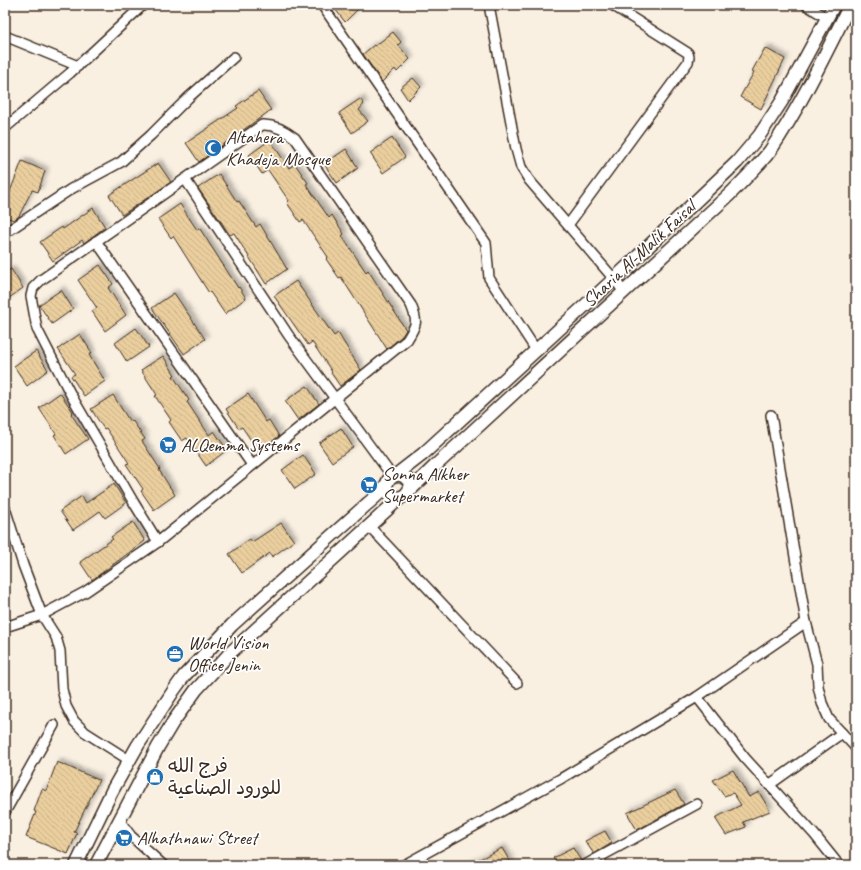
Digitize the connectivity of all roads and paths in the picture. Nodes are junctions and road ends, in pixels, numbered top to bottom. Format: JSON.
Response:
{"nodes":[{"id":1,"x":143,"y":5,"type":"edge"},
{"id":2,"x":322,"y":5,"type":"edge"},
{"id":3,"x":489,"y":5,"type":"edge"},
{"id":4,"x":612,"y":5,"type":"edge"},
{"id":5,"x":806,"y":5,"type":"edge"},
{"id":6,"x":834,"y":5,"type":"edge"},
{"id":7,"x":850,"y":5,"type":"edge"},
{"id":8,"x":827,"y":18,"type":"junction"},
{"id":9,"x":5,"y":36,"type":"edge"},
{"id":10,"x":234,"y":57,"type":"dead end"},
{"id":11,"x":78,"y":66,"type":"junction"},
{"id":12,"x":5,"y":128,"type":"edge"},
{"id":13,"x":185,"y":179,"type":"junction"},
{"id":14,"x":568,"y":225,"type":"junction"},
{"id":15,"x":5,"y":233,"type":"edge"},
{"id":16,"x":96,"y":241,"type":"junction"},
{"id":17,"x":614,"y":279,"type":"junction"},
{"id":18,"x":624,"y":292,"type":"junction"},
{"id":19,"x":536,"y":350,"type":"junction"},
{"id":20,"x":335,"y":399,"type":"junction"},
{"id":21,"x":771,"y":415,"type":"dead end"},
{"id":22,"x":252,"y":465,"type":"junction"},
{"id":23,"x":392,"y":479,"type":"junction"},
{"id":24,"x":404,"y":495,"type":"junction"},
{"id":25,"x":5,"y":508,"type":"edge"},
{"id":26,"x":369,"y":526,"type":"junction"},
{"id":27,"x":158,"y":542,"type":"junction"},
{"id":28,"x":42,"y":615,"type":"junction"},
{"id":29,"x":806,"y":622,"type":"junction"},
{"id":30,"x":5,"y":627,"type":"edge"},
{"id":31,"x":517,"y":683,"type":"dead end"},
{"id":32,"x":697,"y":697,"type":"junction"},
{"id":33,"x":54,"y":725,"type":"dead end"},
{"id":34,"x":842,"y":733,"type":"junction"},
{"id":35,"x":856,"y":748,"type":"edge"},
{"id":36,"x":129,"y":760,"type":"junction"},
{"id":37,"x":769,"y":785,"type":"junction"},
{"id":38,"x":697,"y":804,"type":"dead end"},
{"id":39,"x":102,"y":810,"type":"junction"},
{"id":40,"x":5,"y":812,"type":"edge"},
{"id":41,"x":119,"y":820,"type":"junction"},
{"id":42,"x":76,"y":865,"type":"edge"},
{"id":43,"x":96,"y":865,"type":"edge"},
{"id":44,"x":163,"y":865,"type":"edge"},
{"id":45,"x":404,"y":865,"type":"edge"},
{"id":46,"x":585,"y":865,"type":"edge"},
{"id":47,"x":839,"y":865,"type":"edge"}],
"edges":[{"from":1,"to":11,"type":"street"},
{"from":2,"to":19,"type":"street"},
{"from":3,"to":14,"type":"street"},
{"from":4,"to":14,"type":"street"},
{"from":5,"to":8,"type":"street"},
{"from":6,"to":8,"type":"main road","name":"Sharia Al-Malik Faisal"},
{"from":7,"to":18,"type":"main road","name":"Sharia Al-Malik Faisal"},
{"from":8,"to":17,"type":"main road","name":"Sharia Al-Malik Faisal"},
{"from":9,"to":11,"type":"street"},
{"from":10,"to":15,"type":"street"},
{"from":11,"to":12,"type":"street"},
{"from":13,"to":16,"type":"street"},
{"from":13,"to":20,"type":"street"},
{"from":13,"to":20,"type":"street"},
{"from":14,"to":17,"type":"street"},
{"from":16,"to":22,"type":"street"},
{"from":16,"to":27,"type":"street"},
{"from":17,"to":18,"type":"street"},
{"from":17,"to":19,"type":"main road","name":"Sharia Al-Malik Faisal"},
{"from":18,"to":24,"type":"main road","name":"Sharia Al-Malik Faisal"},
{"from":19,"to":23,"type":"main road","name":"Sharia Al-Malik Faisal"},
{"from":20,"to":22,"type":"street"},
{"from":20,"to":23,"type":"street"},
{"from":21,"to":29,"type":"street"},
{"from":22,"to":27,"type":"street"},
{"from":23,"to":24,"type":"main road"},
{"from":23,"to":24,"type":"main road"},
{"from":23,"to":36,"type":"main road","name":"Sharia Al-Malik Faisal"},
{"from":24,"to":26,"type":"main road","name":"Sharia Al-Malik Faisal"},
{"from":25,"to":28,"type":"street"},
{"from":26,"to":31,"type":"street"},
{"from":26,"to":41,"type":"main road","name":"Sharia Al-Malik Faisal"},
{"from":27,"to":28,"type":"street"},
{"from":28,"to":30,"type":"street"},
{"from":28,"to":36,"type":"street"},
{"from":29,"to":32,"type":"street"},
{"from":29,"to":34,"type":"street"},
{"from":32,"to":37,"type":"street"},
{"from":32,"to":45,"type":"street"},
{"from":33,"to":40,"type":"street"},
{"from":34,"to":35,"type":"street"},
{"from":34,"to":37,"type":"street"},
{"from":36,"to":39,"type":"main road","name":"Sharia Al-Malik Faisal"},
{"from":37,"to":47,"type":"street"},
{"from":38,"to":46,"type":"street"},
{"from":39,"to":41,"type":"main road"},
{"from":39,"to":42,"type":"main road","name":"Sharia Al-Malik Faisal"},
{"from":41,"to":43,"type":"main road","name":"Sharia Al-Malik Faisal"},
{"from":41,"to":44,"type":"street"}]}
